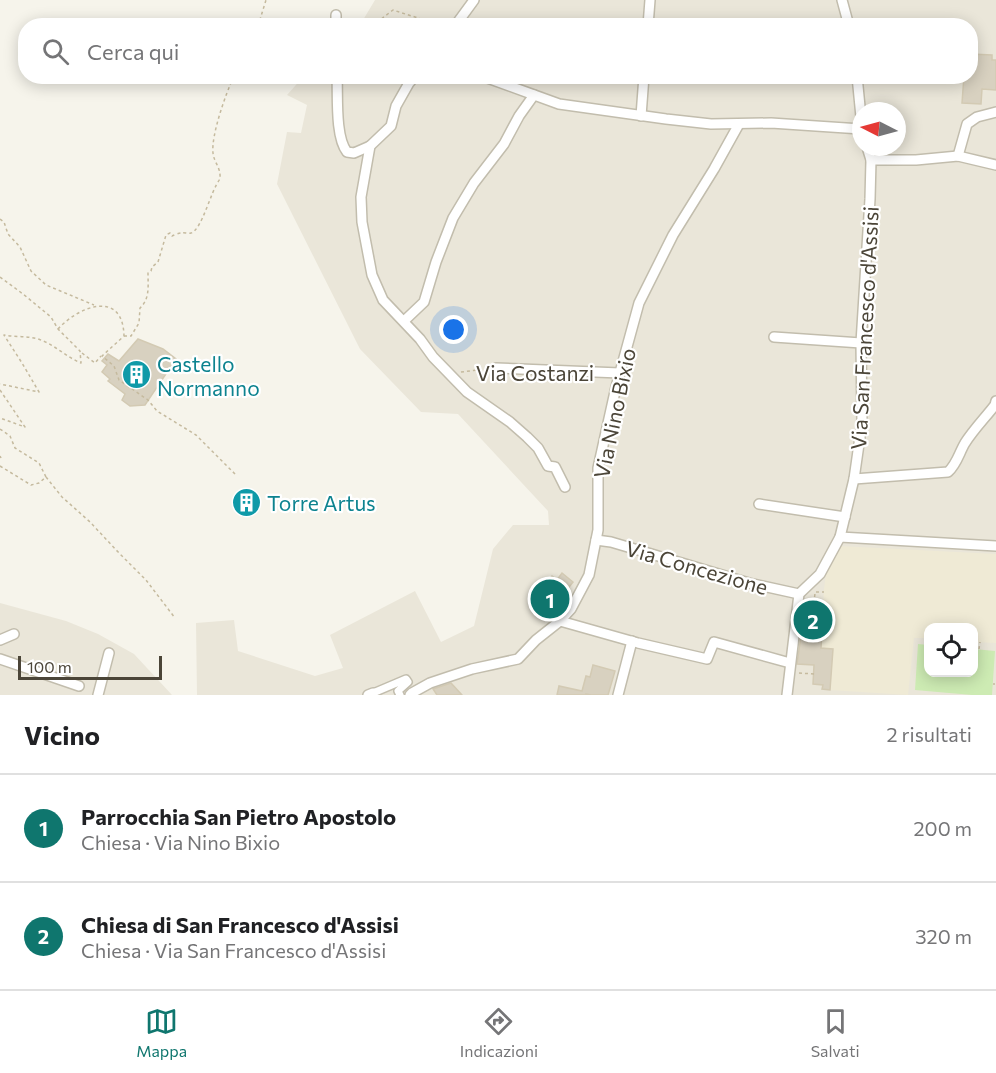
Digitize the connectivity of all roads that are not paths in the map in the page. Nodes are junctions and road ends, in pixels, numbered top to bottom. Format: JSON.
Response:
{"nodes":[{"id":1,"x":474,"y":0,"type":"edge"},
{"id":2,"x":650,"y":0,"type":"edge"},
{"id":3,"x":842,"y":0,"type":"edge"},
{"id":4,"x":461,"y":18,"type":"edge"},
{"id":5,"x":649,"y":18,"type":"edge"},
{"id":6,"x":847,"y":18,"type":"edge"},
{"id":7,"x":338,"y":84,"type":"edge"},
{"id":8,"x":408,"y":84,"type":"edge"},
{"id":9,"x":504,"y":84,"type":"edge"},
{"id":10,"x":643,"y":84,"type":"edge"},
{"id":11,"x":858,"y":84,"type":"edge"},
{"id":12,"x":534,"y":95,"type":"junction"},
{"id":13,"x":860,"y":102,"type":"edge"},
{"id":14,"x":996,"y":112,"type":"edge"},
{"id":15,"x":641,"y":116,"type":"junction"},
{"id":16,"x":739,"y":124,"type":"junction"},
{"id":17,"x":852,"y":128,"type":"edge"},
{"id":18,"x":370,"y":146,"type":"junction"},
{"id":19,"x":870,"y":156,"type":"edge"},
{"id":20,"x":958,"y":156,"type":"junction"},
{"id":21,"x":871,"y":160,"type":"junction"},
{"id":22,"x":996,"y":165,"type":"edge"},
{"id":23,"x":404,"y":321,"type":"junction"},
{"id":24,"x":774,"y":337,"type":"dead end"},
{"id":25,"x":861,"y":343,"type":"junction"},
{"id":26,"x":496,"y":368,"type":"road end"},
{"id":27,"x":620,"y":373,"type":"junction"},
{"id":28,"x":996,"y":403,"type":"edge"},
{"id":29,"x":854,"y":479,"type":"junction"},
{"id":30,"x":565,"y":487,"type":"dead end"},
{"id":31,"x":759,"y":504,"type":"dead end"},
{"id":32,"x":845,"y":517,"type":"junction"},
{"id":33,"x":840,"y":537,"type":"junction"},
{"id":34,"x":596,"y":540,"type":"junction"},
{"id":35,"x":996,"y":546,"type":"edge"},
{"id":36,"x":798,"y":594,"type":"junction"},
{"id":37,"x":560,"y":621,"type":"junction"},
{"id":38,"x":14,"y":634,"type":"dead end"},
{"id":39,"x":0,"y":640,"type":"edge"},
{"id":40,"x":632,"y":641,"type":"junction"},
{"id":41,"x":109,"y":653,"type":"dead end"},
{"id":42,"x":0,"y":659,"type":"edge"},
{"id":43,"x":790,"y":668,"type":"junction"},
{"id":44,"x":79,"y":686,"type":"dead end"},
{"id":45,"x":370,"y":694,"type":"edge"},
{"id":46,"x":406,"y":694,"type":"edge"},
{"id":47,"x":98,"y":695,"type":"edge"},
{"id":48,"x":618,"y":695,"type":"edge"},
{"id":49,"x":787,"y":695,"type":"edge"}],
"edges":[{"from":1,"to":4,"type":"street"},
{"from":2,"to":5,"type":"street"},
{"from":3,"to":6,"type":"street"},
{"from":7,"to":18,"type":"street"},
{"from":8,"to":18,"type":"street"},
{"from":9,"to":12,"type":"street"},
{"from":10,"to":15,"type":"street"},
{"from":11,"to":13,"type":"street"},
{"from":12,"to":15,"type":"street"},
{"from":12,"to":23,"type":"street"},
{"from":14,"to":20,"type":"street"},
{"from":15,"to":16,"type":"street"},
{"from":16,"to":17,"type":"street"},
{"from":16,"to":27,"type":"street","name":"Via Nino Bixio"},
{"from":18,"to":23,"type":"street"},
{"from":19,"to":21,"type":"street","name":"Via San Francesco d'Assisi"},
{"from":20,"to":21,"type":"street"},
{"from":20,"to":22,"type":"street"},
{"from":21,"to":25,"type":"street","name":"Via San Francesco d'Assisi"},
{"from":23,"to":30,"type":"street"},
{"from":24,"to":25,"type":"street"},
{"from":25,"to":29,"type":"street","name":"Via San Francesco d'Assisi"},
{"from":26,"to":27,"type":"street","name":"Via Costanzi"},
{"from":27,"to":34,"type":"street","name":"Via Nino Bixio"},
{"from":28,"to":29,"type":"street"},
{"from":29,"to":32,"type":"street","name":"Via San Francesco d'Assisi"},
{"from":31,"to":32,"type":"street"},
{"from":32,"to":33,"type":"street","name":"Via San Francesco d'Assisi"},
{"from":33,"to":35,"type":"street"},
{"from":33,"to":36,"type":"street","name":"Via San Francesco d'Assisi"},
{"from":34,"to":36,"type":"street","name":"Via Concezione"},
{"from":34,"to":37,"type":"street","name":"Via Nino Bixio"},
{"from":36,"to":43,"type":"street"},
{"from":37,"to":40,"type":"street"},
{"from":37,"to":46,"type":"street","name":"Via Nino Bixio"},
{"from":38,"to":39,"type":"street"},
{"from":40,"to":43,"type":"street"},
{"from":40,"to":48,"type":"street"},
{"from":41,"to":47,"type":"street"},
{"from":42,"to":44,"type":"street"},
{"from":43,"to":49,"type":"street"},
{"from":45,"to":46,"type":"street"}]}
